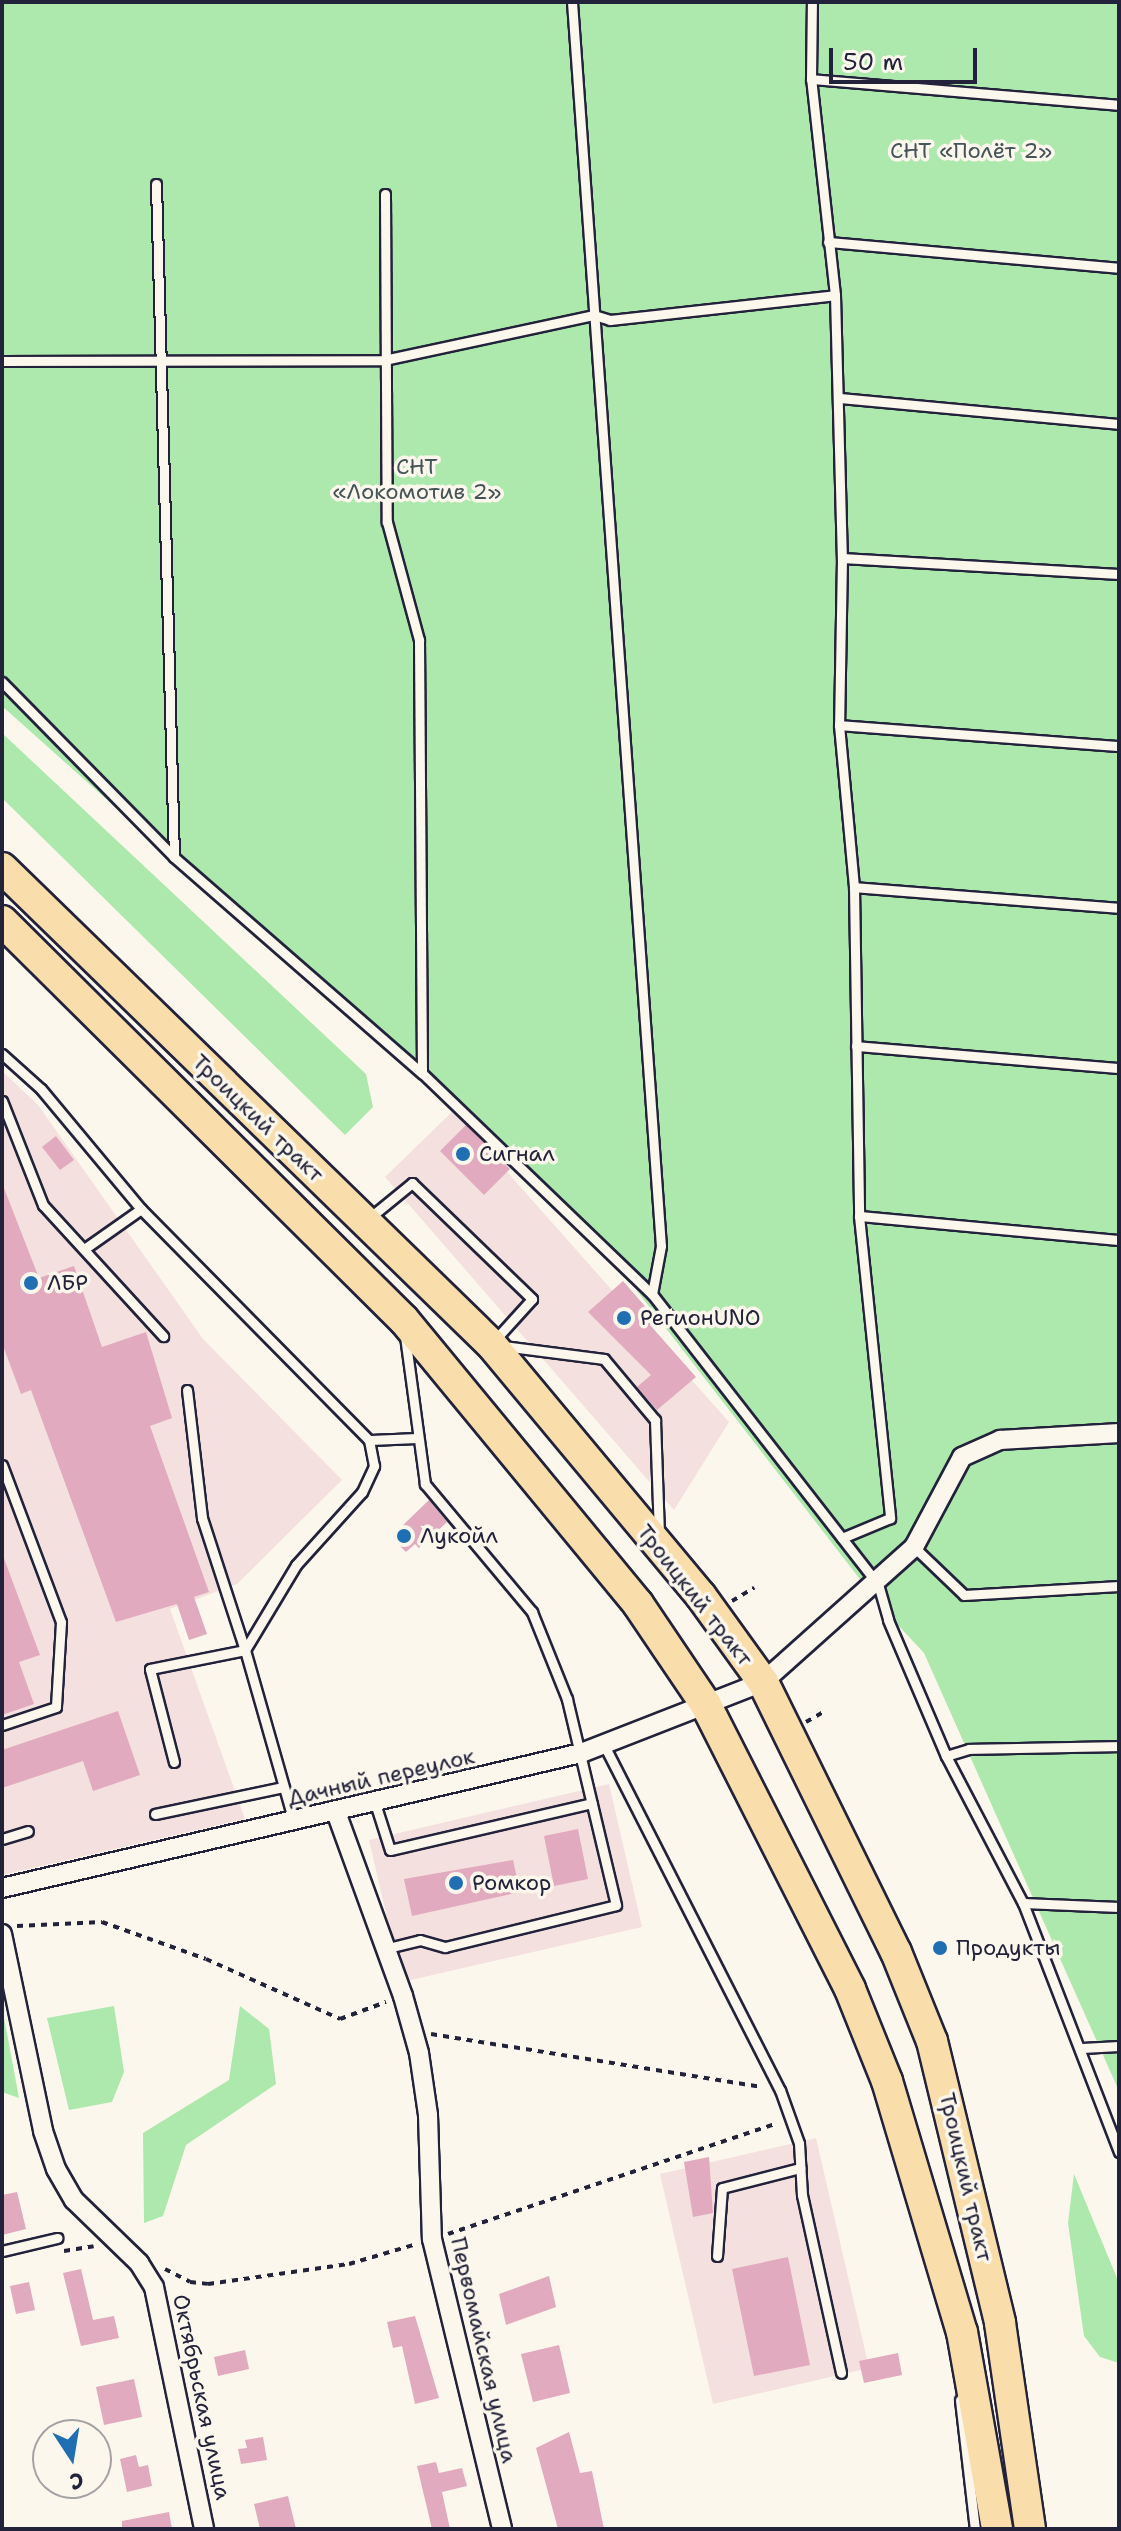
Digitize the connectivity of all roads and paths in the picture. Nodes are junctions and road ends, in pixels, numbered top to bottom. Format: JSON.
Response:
{"nodes":[{"id":1,"x":572,"y":2,"type":"edge"},
{"id":2,"x":812,"y":2,"type":"edge"},
{"id":3,"x":811,"y":79,"type":"junction"},
{"id":4,"x":1119,"y":105,"type":"edge"},
{"id":5,"x":156,"y":184,"type":"dead end"},
{"id":6,"x":385,"y":194,"type":"dead end"},
{"id":7,"x":828,"y":242,"type":"junction"},
{"id":8,"x":1119,"y":268,"type":"edge"},
{"id":9,"x":835,"y":295,"type":"junction"},
{"id":10,"x":594,"y":315,"type":"junction"},
{"id":11,"x":160,"y":359,"type":"junction"},
{"id":12,"x":384,"y":360,"type":"junction"},
{"id":13,"x":2,"y":361,"type":"edge"},
{"id":14,"x":839,"y":398,"type":"junction"},
{"id":15,"x":1119,"y":424,"type":"edge"},
{"id":16,"x":842,"y":558,"type":"junction"},
{"id":17,"x":1119,"y":574,"type":"edge"},
{"id":18,"x":2,"y":682,"type":"edge"},
{"id":19,"x":839,"y":725,"type":"junction"},
{"id":20,"x":1119,"y":746,"type":"edge"},
{"id":21,"x":174,"y":857,"type":"junction"},
{"id":22,"x":2,"y":868,"type":"edge"},
{"id":23,"x":854,"y":887,"type":"junction"},
{"id":24,"x":1119,"y":908,"type":"edge"},
{"id":25,"x":11,"y":934,"type":"edge"},
{"id":26,"x":856,"y":1046,"type":"junction"},
{"id":27,"x":2,"y":1054,"type":"edge"},
{"id":28,"x":1119,"y":1068,"type":"edge"},
{"id":29,"x":422,"y":1073,"type":"junction"},
{"id":30,"x":2,"y":1101,"type":"edge"},
{"id":31,"x":141,"y":1209,"type":"junction"},
{"id":32,"x":859,"y":1216,"type":"junction"},
{"id":33,"x":365,"y":1222,"type":"junction"},
{"id":34,"x":1119,"y":1240,"type":"edge"},
{"id":35,"x":87,"y":1247,"type":"junction"},
{"id":36,"x":652,"y":1294,"type":"junction"},
{"id":37,"x":404,"y":1320,"type":"junction"},
{"id":38,"x":163,"y":1336,"type":"dead end"},
{"id":39,"x":491,"y":1344,"type":"junction"},
{"id":40,"x":187,"y":1390,"type":"dead end"},
{"id":41,"x":1119,"y":1433,"type":"edge"},
{"id":42,"x":418,"y":1438,"type":"junction"},
{"id":43,"x":369,"y":1440,"type":"junction"},
{"id":44,"x":2,"y":1465,"type":"edge"},
{"id":45,"x":842,"y":1538,"type":"junction"},
{"id":46,"x":659,"y":1547,"type":"junction"},
{"id":47,"x":914,"y":1547,"type":"junction"},
{"id":48,"x":878,"y":1584,"type":"junction"},
{"id":49,"x":1119,"y":1586,"type":"edge"},
{"id":50,"x":245,"y":1650,"type":"junction"},
{"id":51,"x":763,"y":1682,"type":"junction"},
{"id":52,"x":706,"y":1705,"type":"junction"},
{"id":53,"x":2,"y":1725,"type":"edge"},
{"id":54,"x":604,"y":1745,"type":"junction"},
{"id":55,"x":1119,"y":1746,"type":"edge"},
{"id":56,"x":581,"y":1753,"type":"junction"},
{"id":57,"x":946,"y":1756,"type":"junction"},
{"id":58,"x":174,"y":1762,"type":"dead end"},
{"id":59,"x":283,"y":1787,"type":"junction"},
{"id":60,"x":375,"y":1803,"type":"junction"},
{"id":61,"x":592,"y":1803,"type":"junction"},
{"id":62,"x":336,"y":1812,"type":"junction"},
{"id":63,"x":155,"y":1814,"type":"dead end"},
{"id":64,"x":294,"y":1822,"type":"junction"},
{"id":65,"x":28,"y":1831,"type":"dead end"},
{"id":66,"x":2,"y":1839,"type":"edge"},
{"id":67,"x":2,"y":1888,"type":"edge"},
{"id":68,"x":1023,"y":1903,"type":"junction"},
{"id":69,"x":1119,"y":1907,"type":"edge"},
{"id":70,"x":2,"y":1926,"type":"edge"},
{"id":71,"x":2,"y":1934,"type":"edge"},
{"id":72,"x":383,"y":1949,"type":"junction"},
{"id":73,"x":403,"y":1996,"type":"junction"},
{"id":74,"x":413,"y":2031,"type":"junction"},
{"id":75,"x":1119,"y":2046,"type":"edge"},
{"id":76,"x":1082,"y":2048,"type":"junction"},
{"id":77,"x":780,"y":2090,"type":"junction"},
{"id":78,"x":791,"y":2118,"type":"junction"},
{"id":79,"x":1119,"y":2152,"type":"edge"},
{"id":80,"x":800,"y":2168,"type":"junction"},
{"id":81,"x":57,"y":2238,"type":"dead end"},
{"id":82,"x":432,"y":2239,"type":"junction"},
{"id":83,"x":125,"y":2247,"type":"junction"},
{"id":84,"x":2,"y":2251,"type":"edge"},
{"id":85,"x":57,"y":2252,"type":"dead end"},
{"id":86,"x":717,"y":2256,"type":"dead end"},
{"id":87,"x":953,"y":2297,"type":"junction"},
{"id":88,"x":841,"y":2373,"type":"dead end"},
{"id":89,"x":1026,"y":2493,"type":"junction"},
{"id":90,"x":204,"y":2529,"type":"edge"},
{"id":91,"x":502,"y":2529,"type":"edge"},
{"id":92,"x":975,"y":2529,"type":"edge"},
{"id":93,"x":997,"y":2529,"type":"edge"},
{"id":94,"x":1030,"y":2529,"type":"edge"},
{"id":95,"x":1039,"y":2529,"type":"edge"}],
"edges":[{"from":1,"to":10,"type":"lane"},
{"from":2,"to":3,"type":"lane"},
{"from":3,"to":4,"type":"lane"},
{"from":3,"to":7,"type":"lane"},
{"from":5,"to":11,"type":"lane"},
{"from":6,"to":12,"type":"lane"},
{"from":7,"to":8,"type":"lane"},
{"from":7,"to":9,"type":"lane"},
{"from":9,"to":10,"type":"lane"},
{"from":9,"to":14,"type":"lane"},
{"from":10,"to":12,"type":"lane"},
{"from":10,"to":36,"type":"lane"},
{"from":11,"to":12,"type":"lane"},
{"from":11,"to":13,"type":"lane"},
{"from":11,"to":21,"type":"lane"},
{"from":12,"to":29,"type":"lane"},
{"from":14,"to":15,"type":"lane"},
{"from":14,"to":16,"type":"lane"},
{"from":16,"to":17,"type":"lane"},
{"from":16,"to":19,"type":"lane"},
{"from":18,"to":21,"type":"lane"},
{"from":19,"to":20,"type":"lane"},
{"from":19,"to":23,"type":"lane"},
{"from":21,"to":29,"type":"lane"},
{"from":22,"to":33,"type":"main road","name":"Троицкий тракт"},
{"from":23,"to":24,"type":"lane"},
{"from":23,"to":26,"type":"lane"},
{"from":25,"to":37,"type":"main road","name":"Троицкий тракт"},
{"from":26,"to":28,"type":"lane"},
{"from":26,"to":32,"type":"lane"},
{"from":27,"to":31,"type":"lane"},
{"from":29,"to":36,"type":"lane"},
{"from":30,"to":35,"type":"lane"},
{"from":31,"to":35,"type":"lane"},
{"from":31,"to":43,"type":"lane"},
{"from":32,"to":34,"type":"lane"},
{"from":32,"to":45,"type":"lane"},
{"from":33,"to":39,"type":"main road","name":"Троицкий тракт"},
{"from":33,"to":39,"type":"lane"},
{"from":35,"to":38,"type":"lane"},
{"from":36,"to":45,"type":"lane"},
{"from":37,"to":42,"type":"lane"},
{"from":37,"to":52,"type":"main road","name":"Троицкий тракт"},
{"from":39,"to":46,"type":"main road","name":"Троицкий тракт"},
{"from":39,"to":46,"type":"lane"},
{"from":40,"to":50,"type":"lane"},
{"from":41,"to":47,"type":"street","name":"Дачный переулок"},
{"from":42,"to":43,"type":"lane"},
{"from":42,"to":56,"type":"lane"},
{"from":43,"to":50,"type":"lane"},
{"from":44,"to":53,"type":"lane"},
{"from":45,"to":48,"type":"lane"},
{"from":46,"to":51,"type":"main road","name":"Троицкий тракт"},
{"from":47,"to":48,"type":"street","name":"Дачный переулок"},
{"from":47,"to":49,"type":"lane"},
{"from":48,"to":51,"type":"street","name":"Дачный переулок"},
{"from":48,"to":57,"type":"lane"},
{"from":50,"to":58,"type":"lane"},
{"from":50,"to":59,"type":"lane"},
{"from":51,"to":52,"type":"street","name":"Дачный переулок"},
{"from":51,"to":89,"type":"main road","name":"Троицкий тракт"},
{"from":52,"to":54,"type":"street","name":"Дачный переулок"},
{"from":52,"to":87,"type":"main road","name":"Троицкий тракт"},
{"from":54,"to":56,"type":"street","name":"Дачный переулок"},
{"from":54,"to":77,"type":"lane"},
{"from":55,"to":57,"type":"lane"},
{"from":56,"to":60,"type":"street","name":"Дачный переулок"},
{"from":56,"to":61,"type":"lane"},
{"from":57,"to":68,"type":"lane"},
{"from":59,"to":63,"type":"lane"},
{"from":59,"to":64,"type":"lane"},
{"from":60,"to":61,"type":"lane"},
{"from":60,"to":62,"type":"street","name":"Дачный переулок"},
{"from":61,"to":72,"type":"lane"},
{"from":62,"to":64,"type":"street","name":"Дачный переулок"},
{"from":62,"to":72,"type":"street","name":"Первомайская улица"},
{"from":64,"to":67,"type":"street","name":"Дачный переулок"},
{"from":65,"to":66,"type":"lane"},
{"from":68,"to":69,"type":"lane"},
{"from":68,"to":76,"type":"lane"},
{"from":70,"to":73,"type":"path"},
{"from":71,"to":83,"type":"street","name":"Октябрьская улица"},
{"from":72,"to":73,"type":"street","name":"Первомайская улица"},
{"from":73,"to":74,"type":"street","name":"Первомайская улица"},
{"from":74,"to":77,"type":"path"},
{"from":74,"to":82,"type":"street","name":"Первомайская улица"},
{"from":75,"to":76,"type":"lane"},
{"from":76,"to":79,"type":"lane"},
{"from":77,"to":78,"type":"lane"},
{"from":78,"to":80,"type":"lane"},
{"from":78,"to":82,"type":"path"},
{"from":80,"to":86,"type":"lane"},
{"from":80,"to":88,"type":"lane"},
{"from":81,"to":84,"type":"lane"},
{"from":82,"to":83,"type":"path"},
{"from":82,"to":91,"type":"street","name":"Первомайская улица"},
{"from":83,"to":85,"type":"path"},
{"from":83,"to":90,"type":"street","name":"Октябрьская улица"},
{"from":87,"to":92,"type":"lane"},
{"from":87,"to":93,"type":"main road","name":"Троицкий тракт"},
{"from":89,"to":94,"type":"main road","name":"Троицкий тракт"},
{"from":89,"to":95,"type":"lane"}]}
